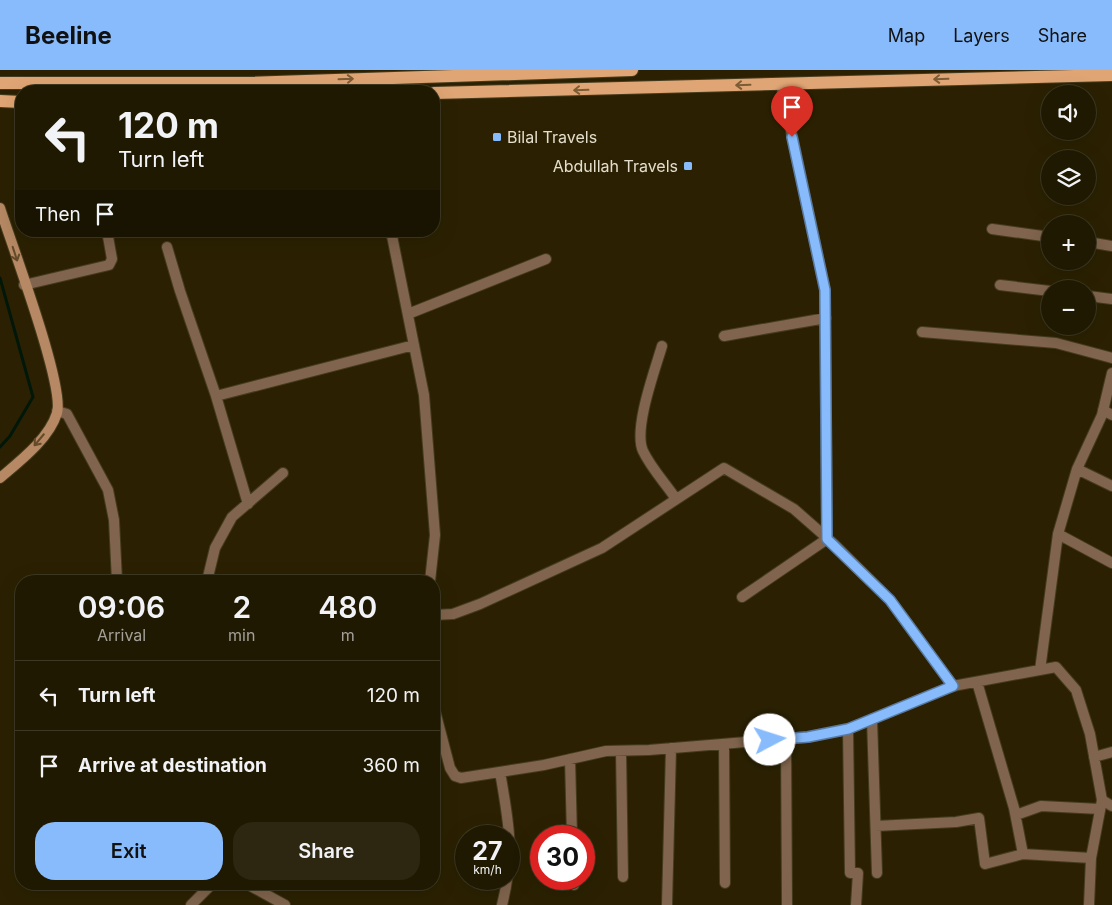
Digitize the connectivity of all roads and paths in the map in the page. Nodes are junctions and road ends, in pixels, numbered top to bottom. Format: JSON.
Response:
{"nodes":[{"id":1,"x":602,"y":70,"type":"edge"},
{"id":2,"x":632,"y":70,"type":"edge"},
{"id":3,"x":1112,"y":75,"type":"edge"},
{"id":4,"x":0,"y":83,"type":"edge"},
{"id":5,"x":781,"y":84,"type":"junction"},
{"id":6,"x":34,"y":85,"type":"edge"},
{"id":7,"x":157,"y":85,"type":"edge"},
{"id":8,"x":440,"y":93,"type":"edge"},
{"id":9,"x":0,"y":102,"type":"edge"},
{"id":10,"x":15,"y":102,"type":"edge"},
{"id":11,"x":0,"y":208,"type":"edge"},
{"id":12,"x":992,"y":229,"type":"dead end"},
{"id":13,"x":1041,"y":236,"type":"edge"},
{"id":14,"x":109,"y":237,"type":"edge"},
{"id":15,"x":392,"y":237,"type":"edge"},
{"id":16,"x":1096,"y":243,"type":"edge"},
{"id":17,"x":1112,"y":246,"type":"edge"},
{"id":18,"x":167,"y":247,"type":"dead end"},
{"id":19,"x":546,"y":259,"type":"dead end"},
{"id":20,"x":24,"y":284,"type":"junction"},
{"id":21,"x":1000,"y":284,"type":"dead end"},
{"id":22,"x":1041,"y":290,"type":"edge"},
{"id":23,"x":1096,"y":297,"type":"edge"},
{"id":24,"x":1112,"y":299,"type":"edge"},
{"id":25,"x":408,"y":314,"type":"junction"},
{"id":26,"x":826,"y":318,"type":"junction"},
{"id":27,"x":922,"y":332,"type":"dead end"},
{"id":28,"x":724,"y":336,"type":"dead end"},
{"id":29,"x":414,"y":345,"type":"junction"},
{"id":30,"x":662,"y":346,"type":"dead end"},
{"id":31,"x":1112,"y":358,"type":"edge"},
{"id":32,"x":1112,"y":373,"type":"edge"},
{"id":33,"x":216,"y":396,"type":"junction"},
{"id":34,"x":57,"y":411,"type":"junction"},
{"id":35,"x":1107,"y":412,"type":"edge"},
{"id":36,"x":1077,"y":469,"type":"junction"},
{"id":37,"x":282,"y":473,"type":"dead end"},
{"id":38,"x":0,"y":478,"type":"edge"},
{"id":39,"x":1112,"y":486,"type":"edge"},
{"id":40,"x":676,"y":499,"type":"junction"},
{"id":41,"x":248,"y":504,"type":"junction"},
{"id":42,"x":1058,"y":534,"type":"junction"},
{"id":43,"x":827,"y":539,"type":"junction"},
{"id":44,"x":1112,"y":563,"type":"edge"},
{"id":45,"x":118,"y":575,"type":"edge"},
{"id":46,"x":208,"y":575,"type":"edge"},
{"id":47,"x":431,"y":575,"type":"edge"},
{"id":48,"x":742,"y":597,"type":"dead end"},
{"id":49,"x":440,"y":615,"type":"edge"},
{"id":50,"x":1040,"y":670,"type":"junction"},
{"id":51,"x":977,"y":682,"type":"junction"},
{"id":52,"x":953,"y":686,"type":"junction"},
{"id":53,"x":872,"y":719,"type":"junction"},
{"id":54,"x":848,"y":729,"type":"junction"},
{"id":55,"x":440,"y":730,"type":"edge"},
{"id":56,"x":786,"y":739,"type":"junction"},
{"id":57,"x":724,"y":744,"type":"junction"},
{"id":58,"x":671,"y":748,"type":"junction"},
{"id":59,"x":621,"y":751,"type":"junction"},
{"id":60,"x":1112,"y":752,"type":"edge"},
{"id":61,"x":1094,"y":757,"type":"junction"},
{"id":62,"x":570,"y":759,"type":"junction"},
{"id":63,"x":500,"y":772,"type":"junction"},
{"id":64,"x":1101,"y":804,"type":"junction"},
{"id":65,"x":1112,"y":806,"type":"edge"},
{"id":66,"x":1016,"y":815,"type":"junction"},
{"id":67,"x":572,"y":825,"type":"edge"},
{"id":68,"x":876,"y":826,"type":"junction"},
{"id":69,"x":1023,"y":854,"type":"junction"},
{"id":70,"x":1091,"y":858,"type":"junction"},
{"id":71,"x":878,"y":873,"type":"dead end"},
{"id":72,"x":623,"y":877,"type":"dead end"},
{"id":73,"x":725,"y":884,"type":"dead end"},
{"id":74,"x":206,"y":890,"type":"edge"},
{"id":75,"x":258,"y":890,"type":"edge"},
{"id":76,"x":191,"y":905,"type":"edge"},
{"id":77,"x":285,"y":905,"type":"edge"},
{"id":78,"x":502,"y":905,"type":"edge"},
{"id":79,"x":667,"y":905,"type":"edge"},
{"id":80,"x":787,"y":905,"type":"edge"},
{"id":81,"x":856,"y":905,"type":"edge"},
{"id":82,"x":1089,"y":905,"type":"edge"}],
"edges":[{"from":1,"to":2,"type":"main road"},
{"from":7,"to":1,"type":"main road","one_way":true},
{"from":3,"to":5,"type":"main road","one_way":true},
{"from":4,"to":6,"type":"main road"},
{"from":5,"to":8,"type":"main road","one_way":true},
{"from":5,"to":26,"type":"street"},
{"from":9,"to":10,"type":"main road"},
{"from":11,"to":20,"type":"main road","one_way":true},
{"from":12,"to":13,"type":"street"},
{"from":14,"to":20,"type":"street"},
{"from":15,"to":25,"type":"street"},
{"from":16,"to":17,"type":"street"},
{"from":18,"to":33,"type":"street"},
{"from":19,"to":25,"type":"street"},
{"from":20,"to":34,"type":"main road"},
{"from":21,"to":22,"type":"street"},
{"from":23,"to":24,"type":"street"},
{"from":25,"to":29,"type":"street"},
{"from":26,"to":28,"type":"street"},
{"from":26,"to":43,"type":"street"},
{"from":27,"to":31,"type":"street"},
{"from":29,"to":33,"type":"street"},
{"from":29,"to":47,"type":"street"},
{"from":30,"to":40,"type":"street"},
{"from":32,"to":35,"type":"street"},
{"from":33,"to":41,"type":"street"},
{"from":34,"to":38,"type":"main road","one_way":true},
{"from":34,"to":45,"type":"street"},
{"from":35,"to":36,"type":"street"},
{"from":36,"to":39,"type":"street"},
{"from":36,"to":42,"type":"street"},
{"from":37,"to":41,"type":"street"},
{"from":40,"to":43,"type":"street"},
{"from":40,"to":49,"type":"street"},
{"from":41,"to":46,"type":"street"},
{"from":42,"to":44,"type":"street"},
{"from":42,"to":50,"type":"street"},
{"from":43,"to":48,"type":"street"},
{"from":43,"to":52,"type":"street"},
{"from":50,"to":51,"type":"street"},
{"from":50,"to":61,"type":"street"},
{"from":51,"to":52,"type":"street"},
{"from":51,"to":66,"type":"street"},
{"from":52,"to":53,"type":"street"},
{"from":53,"to":54,"type":"street"},
{"from":53,"to":68,"type":"street"},
{"from":54,"to":56,"type":"street"},
{"from":54,"to":81,"type":"street"},
{"from":55,"to":63,"type":"street"},
{"from":56,"to":57,"type":"street"},
{"from":56,"to":80,"type":"street"},
{"from":57,"to":58,"type":"street"},
{"from":57,"to":73,"type":"street"},
{"from":58,"to":59,"type":"street"},
{"from":58,"to":79,"type":"street"},
{"from":59,"to":62,"type":"street"},
{"from":59,"to":72,"type":"street"},
{"from":60,"to":61,"type":"street"},
{"from":61,"to":64,"type":"street"},
{"from":62,"to":63,"type":"street"},
{"from":62,"to":67,"type":"street"},
{"from":63,"to":78,"type":"street"},
{"from":64,"to":65,"type":"street"},
{"from":64,"to":66,"type":"street"},
{"from":64,"to":70,"type":"street"},
{"from":66,"to":69,"type":"street"},
{"from":68,"to":69,"type":"street"},
{"from":68,"to":71,"type":"street"},
{"from":69,"to":70,"type":"street"},
{"from":70,"to":82,"type":"street"},
{"from":74,"to":76,"type":"street"},
{"from":75,"to":77,"type":"street"}]}
